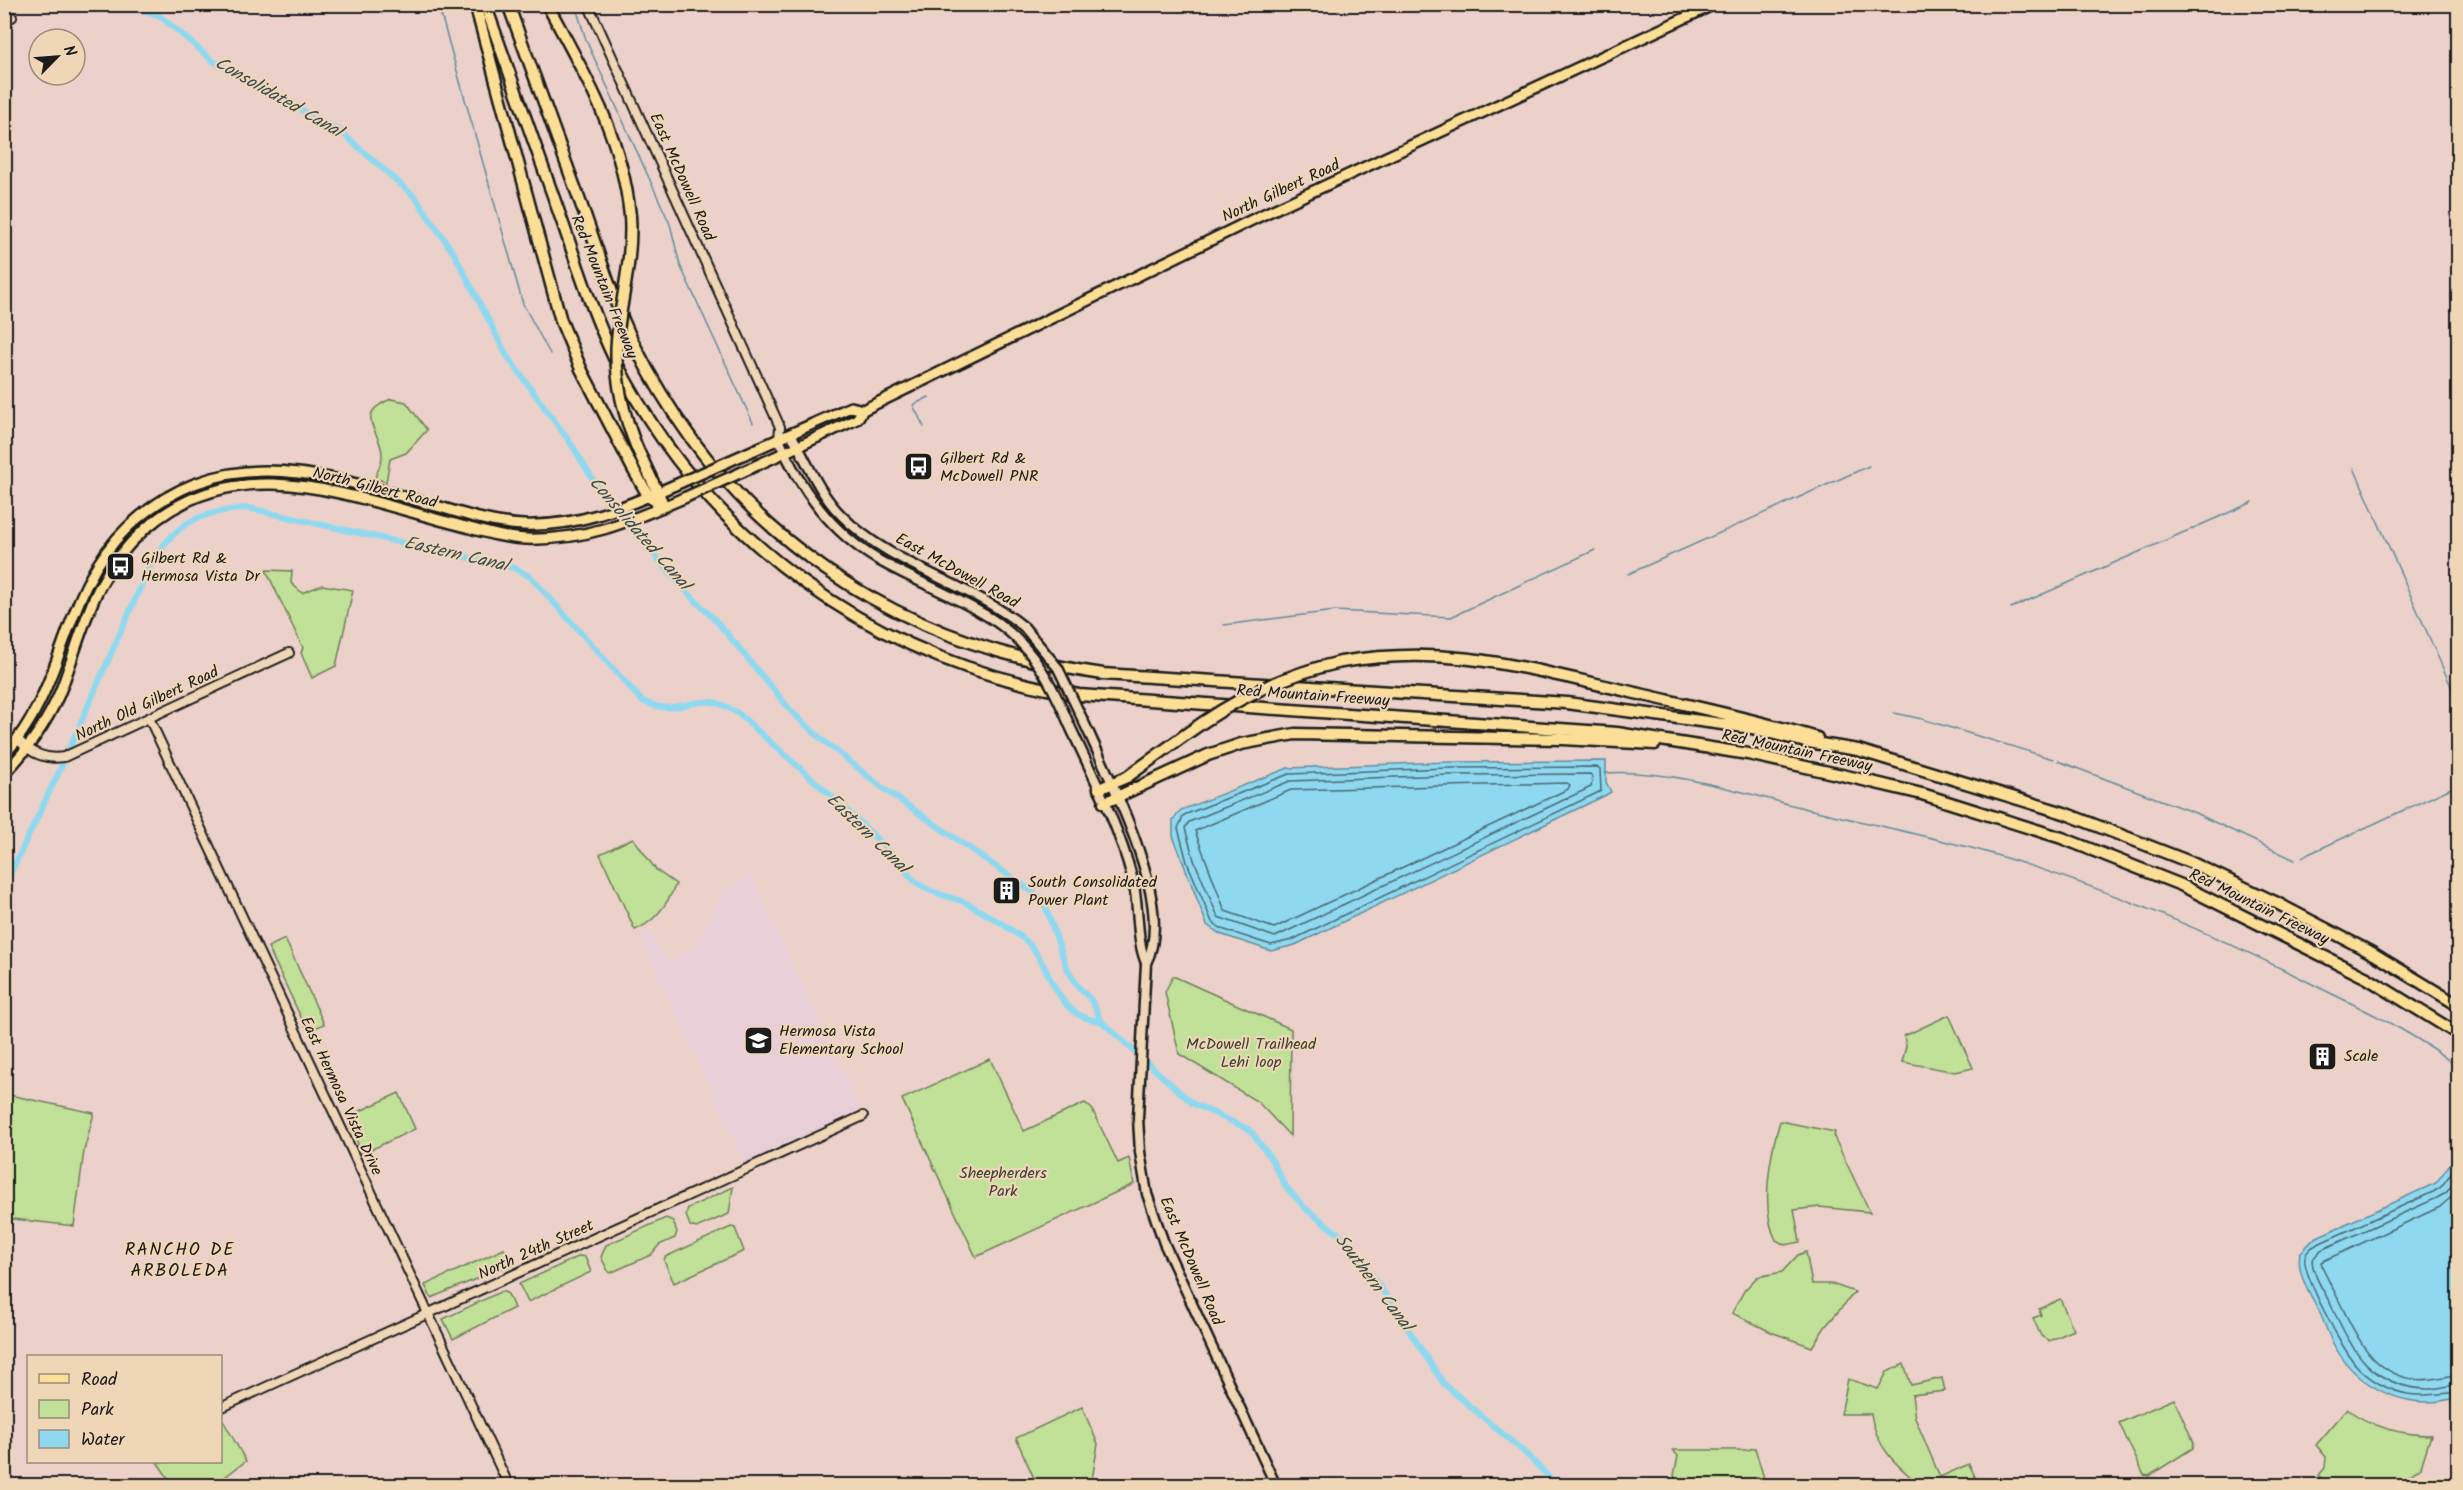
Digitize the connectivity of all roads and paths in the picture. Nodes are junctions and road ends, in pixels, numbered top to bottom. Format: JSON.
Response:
{"nodes":[{"id":1,"x":475,"y":4,"type":"edge"},
{"id":2,"x":485,"y":4,"type":"edge"},
{"id":3,"x":508,"y":4,"type":"edge"},
{"id":4,"x":547,"y":4,"type":"edge"},
{"id":5,"x":588,"y":4,"type":"edge"},
{"id":6,"x":1715,"y":4,"type":"edge"},
{"id":7,"x":863,"y":410,"type":"junction"},
{"id":8,"x":780,"y":428,"type":"junction"},
{"id":9,"x":791,"y":434,"type":"junction"},
{"id":10,"x":779,"y":439,"type":"junction"},
{"id":11,"x":798,"y":447,"type":"junction"},
{"id":12,"x":785,"y":453,"type":"junction"},
{"id":13,"x":654,"y":494,"type":"junction"},
{"id":14,"x":664,"y":506,"type":"junction"},
{"id":15,"x":289,"y":653,"type":"dead end"},
{"id":16,"x":148,"y":718,"type":"junction"},
{"id":17,"x":18,"y":740,"type":"junction"},
{"id":18,"x":1682,"y":745,"type":"junction"},
{"id":19,"x":27,"y":749,"type":"junction"},
{"id":20,"x":1858,"y":750,"type":"junction"},
{"id":21,"x":4,"y":755,"type":"edge"},
{"id":22,"x":4,"y":774,"type":"edge"},
{"id":23,"x":1112,"y":783,"type":"junction"},
{"id":24,"x":1099,"y":789,"type":"junction"},
{"id":25,"x":1118,"y":797,"type":"junction"},
{"id":26,"x":1104,"y":802,"type":"junction"},
{"id":27,"x":1146,"y":963,"type":"junction"},
{"id":28,"x":2458,"y":1005,"type":"edge"},
{"id":29,"x":2458,"y":1034,"type":"edge"},
{"id":30,"x":863,"y":1116,"type":"dead end"},
{"id":31,"x":428,"y":1313,"type":"junction"},
{"id":32,"x":222,"y":1407,"type":"edge"},
{"id":33,"x":508,"y":1485,"type":"edge"},
{"id":34,"x":1276,"y":1485,"type":"edge"}],
"edges":[{"from":1,"to":13,"type":"highway"},
{"from":2,"to":18,"type":"highway","name":"Red Mountain Freeway"},
{"from":3,"to":20,"type":"highway","name":"Red Mountain Freeway"},
{"from":4,"to":13,"type":"highway","bridge":true},
{"from":5,"to":8,"type":"street","name":"East McDowell Road"},
{"from":6,"to":7,"type":"main road","name":"North Gilbert Road"},
{"from":7,"to":9,"type":"main road","name":"North Gilbert Road"},
{"from":7,"to":11,"type":"main road","name":"North Gilbert Road"},
{"from":8,"to":9,"type":"street"},
{"from":8,"to":10,"type":"street","name":"East McDowell Road"},
{"from":9,"to":10,"type":"main road","name":"North Gilbert Road"},
{"from":9,"to":11,"type":"main road","name":"East McDowell Road"},
{"from":10,"to":12,"type":"main road","name":"East McDowell Road"},
{"from":10,"to":13,"type":"main road","name":"North Gilbert Road","bridge":true},
{"from":11,"to":12,"type":"main road","name":"North Gilbert Road"},
{"from":11,"to":23,"type":"main road","name":"East McDowell Road","bridge":true},
{"from":12,"to":14,"type":"main road","name":"North Gilbert Road","bridge":true},
{"from":12,"to":24,"type":"main road","name":"East McDowell Road","bridge":true},
{"from":13,"to":14,"type":"highway"},
{"from":13,"to":17,"type":"main road","name":"North Gilbert Road"},
{"from":14,"to":19,"type":"main road","name":"North Gilbert Road"},
{"from":15,"to":16,"type":"street","name":"North Old Gilbert Road"},
{"from":16,"to":19,"type":"street","name":"North Old Gilbert Road"},
{"from":16,"to":31,"type":"street","name":"East Hermosa Vista Drive"},
{"from":17,"to":19,"type":"street","name":"North Old Gilbert Road"},
{"from":17,"to":21,"type":"main road","name":"North Gilbert Road"},
{"from":18,"to":25,"type":"highway"},
{"from":18,"to":29,"type":"highway","name":"Red Mountain Freeway"},
{"from":19,"to":22,"type":"main road","name":"North Gilbert Road"},
{"from":20,"to":23,"type":"highway","bridge":true},
{"from":20,"to":28,"type":"highway","name":"Red Mountain Freeway"},
{"from":23,"to":24,"type":"highway"},
{"from":23,"to":25,"type":"main road","name":"East McDowell Road"},
{"from":24,"to":26,"type":"main road","name":"East McDowell Road"},
{"from":25,"to":26,"type":"highway"},
{"from":25,"to":27,"type":"main road","name":"East McDowell Road"},
{"from":26,"to":27,"type":"main road","name":"East McDowell Road"},
{"from":27,"to":34,"type":"main road","name":"East McDowell Road"},
{"from":30,"to":31,"type":"street","name":"North 24th Street"},
{"from":31,"to":32,"type":"street","name":"North 24th Street"},
{"from":31,"to":33,"type":"street","name":"East Hermosa Vista Drive"}]}
